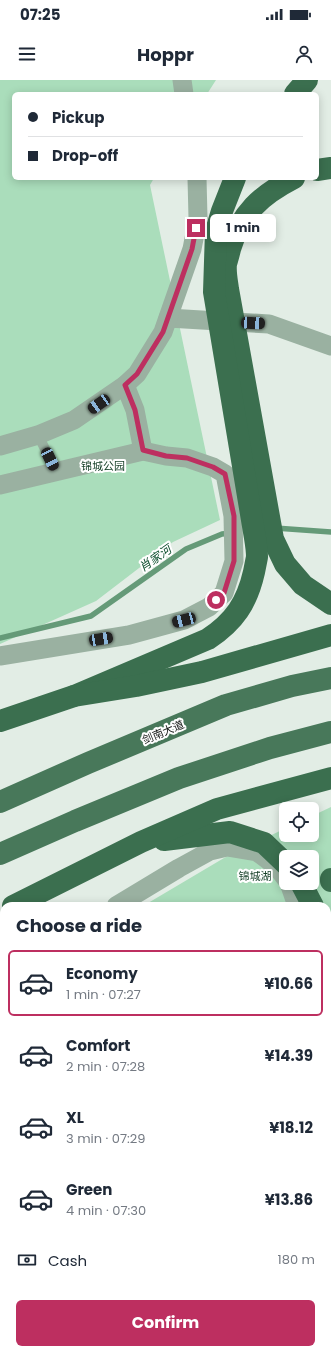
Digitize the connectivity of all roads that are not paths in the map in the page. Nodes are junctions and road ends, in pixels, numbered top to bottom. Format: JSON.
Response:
{"nodes":[{"id":1,"x":182,"y":80,"type":"edge"},
{"id":2,"x":307,"y":80,"type":"edge"},
{"id":3,"x":184,"y":92,"type":"edge"},
{"id":4,"x":297,"y":92,"type":"edge"},
{"id":5,"x":331,"y":168,"type":"edge"},
{"id":6,"x":319,"y":170,"type":"edge"},
{"id":7,"x":197,"y":180,"type":"edge"},
{"id":8,"x":235,"y":180,"type":"edge"},
{"id":9,"x":290,"y":180,"type":"edge"},
{"id":10,"x":221,"y":290,"type":"junction"},
{"id":11,"x":168,"y":318,"type":"junction"},
{"id":12,"x":331,"y":346,"type":"edge"},
{"id":13,"x":125,"y":385,"type":"junction"},
{"id":14,"x":38,"y":435,"type":"junction"},
{"id":15,"x":0,"y":446,"type":"edge"},
{"id":16,"x":143,"y":450,"type":"junction"},
{"id":17,"x":56,"y":471,"type":"junction"},
{"id":18,"x":0,"y":485,"type":"edge"},
{"id":19,"x":254,"y":539,"type":"junction"},
{"id":20,"x":331,"y":604,"type":"edge"},
{"id":21,"x":331,"y":635,"type":"edge"},
{"id":22,"x":0,"y":656,"type":"edge"},
{"id":23,"x":331,"y":678,"type":"edge"},
{"id":24,"x":74,"y":696,"type":"junction"},
{"id":25,"x":0,"y":721,"type":"edge"},
{"id":26,"x":331,"y":732,"type":"edge"},
{"id":27,"x":331,"y":778,"type":"edge"},
{"id":28,"x":0,"y":802,"type":"edge"},
{"id":29,"x":141,"y":842,"type":"junction"},
{"id":30,"x":0,"y":854,"type":"edge"},
{"id":31,"x":279,"y":857,"type":"edge"},
{"id":32,"x":279,"y":870,"type":"edge"},
{"id":33,"x":291,"y":890,"type":"edge"},
{"id":34,"x":305,"y":890,"type":"edge"},
{"id":35,"x":21,"y":902,"type":"edge"},
{"id":36,"x":123,"y":902,"type":"edge"},
{"id":37,"x":296,"y":902,"type":"edge"},
{"id":38,"x":311,"y":902,"type":"edge"}],
"edges":[{"from":1,"to":3,"type":"street"},
{"from":2,"to":4,"type":"highway"},
{"from":5,"to":6,"type":"highway"},
{"from":7,"to":11,"type":"street"},
{"from":8,"to":10,"type":"highway"},
{"from":9,"to":10,"type":"highway"},
{"from":10,"to":19,"type":"highway"},
{"from":11,"to":12,"type":"street"},
{"from":11,"to":13,"type":"street"},
{"from":13,"to":14,"type":"street"},
{"from":13,"to":16,"type":"street"},
{"from":14,"to":15,"type":"street"},
{"from":14,"to":17,"type":"lane"},
{"from":16,"to":17,"type":"street"},
{"from":16,"to":19,"type":"street"},
{"from":17,"to":18,"type":"street"},
{"from":19,"to":20,"type":"highway"},
{"from":19,"to":22,"type":"street"},
{"from":19,"to":24,"type":"highway"},
{"from":21,"to":24,"type":"highway"},
{"from":23,"to":28,"type":"highway","name":"剑南大道"},
{"from":24,"to":25,"type":"highway"},
{"from":26,"to":30,"type":"highway"},
{"from":27,"to":29,"type":"highway"},
{"from":29,"to":31,"type":"highway"},
{"from":29,"to":35,"type":"highway"},
{"from":32,"to":36,"type":"street"},
{"from":33,"to":37,"type":"street"},
{"from":34,"to":38,"type":"highway"}]}
